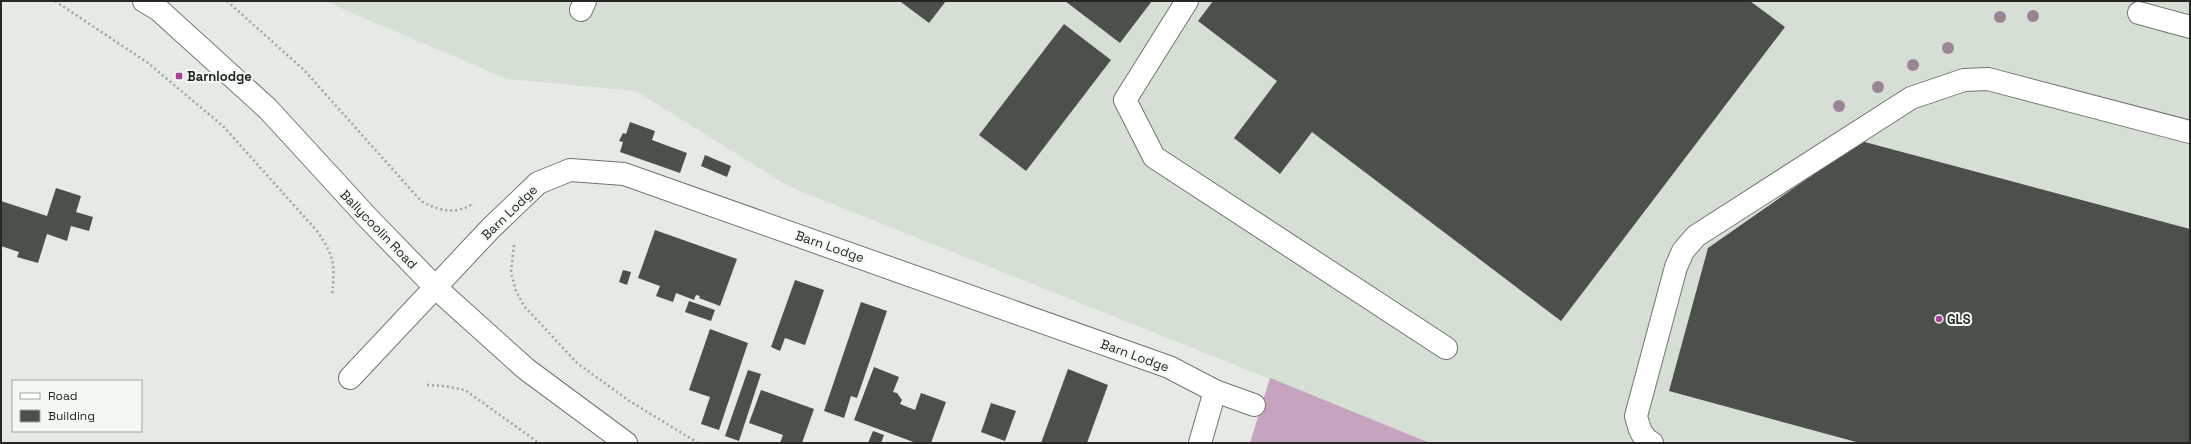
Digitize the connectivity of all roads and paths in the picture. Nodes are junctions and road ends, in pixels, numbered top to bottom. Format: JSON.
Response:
{"nodes":[{"id":1,"x":55,"y":1,"type":"edge"},
{"id":2,"x":144,"y":1,"type":"edge"},
{"id":3,"x":227,"y":1,"type":"edge"},
{"id":4,"x":1187,"y":1,"type":"edge"},
{"id":5,"x":2139,"y":13,"type":"dead end"},
{"id":6,"x":2190,"y":27,"type":"edge"},
{"id":7,"x":2190,"y":132,"type":"edge"},
{"id":8,"x":474,"y":203,"type":"dead end"},
{"id":9,"x":515,"y":242,"type":"dead end"},
{"id":10,"x":436,"y":288,"type":"junction"},
{"id":11,"x":332,"y":295,"type":"dead end"},
{"id":12,"x":1446,"y":348,"type":"dead end"},
{"id":13,"x":350,"y":378,"type":"dead end"},
{"id":14,"x":427,"y":385,"type":"dead end"},
{"id":15,"x":1215,"y":391,"type":"junction"},
{"id":16,"x":1254,"y":406,"type":"dead end"},
{"id":17,"x":538,"y":443,"type":"edge"},
{"id":18,"x":626,"y":443,"type":"edge"},
{"id":19,"x":698,"y":443,"type":"edge"},
{"id":20,"x":1200,"y":443,"type":"edge"},
{"id":21,"x":1652,"y":443,"type":"edge"}],
"edges":[{"from":1,"to":11,"type":"path"},
{"from":2,"to":10,"type":"street","name":"Ballycoolin Road"},
{"from":3,"to":8,"type":"path"},
{"from":4,"to":12,"type":"street"},
{"from":5,"to":6,"type":"street"},
{"from":7,"to":21,"type":"street"},
{"from":9,"to":19,"type":"path"},
{"from":10,"to":13,"type":"street","name":"Barn Lodge"},
{"from":10,"to":15,"type":"street","name":"Barn Lodge"},
{"from":10,"to":18,"type":"street","name":"Ballycoolin Road"},
{"from":14,"to":17,"type":"path"},
{"from":15,"to":16,"type":"street","name":"Barn Lodge"},
{"from":15,"to":20,"type":"street"}]}
